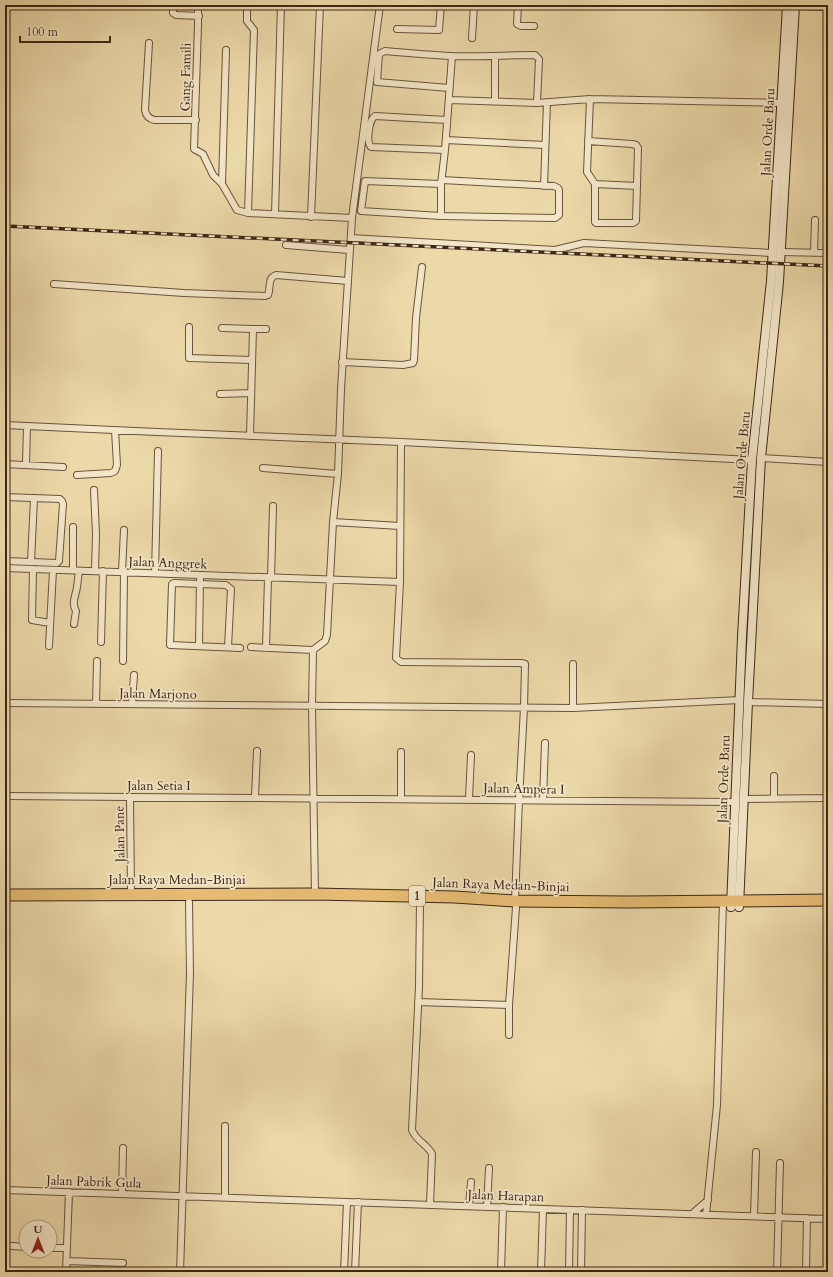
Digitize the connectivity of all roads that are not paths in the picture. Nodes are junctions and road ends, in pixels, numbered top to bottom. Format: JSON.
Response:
{"nodes":[{"id":1,"x":173,"y":5,"type":"edge"},
{"id":2,"x":198,"y":5,"type":"edge"},
{"id":3,"x":247,"y":5,"type":"edge"},
{"id":4,"x":281,"y":5,"type":"edge"},
{"id":5,"x":320,"y":5,"type":"edge"},
{"id":6,"x":380,"y":5,"type":"edge"},
{"id":7,"x":441,"y":5,"type":"edge"},
{"id":8,"x":474,"y":5,"type":"edge"},
{"id":9,"x":518,"y":5,"type":"edge"},
{"id":10,"x":788,"y":5,"type":"edge"},
{"id":11,"x":828,"y":7,"type":"edge"},
{"id":12,"x":199,"y":16,"type":"junction"},
{"id":13,"x":534,"y":26,"type":"dead end"},
{"id":14,"x":397,"y":29,"type":"dead end"},
{"id":15,"x":472,"y":38,"type":"dead end"},
{"id":16,"x":149,"y":43,"type":"dead end"},
{"id":17,"x":226,"y":50,"type":"dead end"},
{"id":18,"x":452,"y":56,"type":"junction"},
{"id":19,"x":495,"y":57,"type":"junction"},
{"id":20,"x":449,"y":88,"type":"junction"},
{"id":21,"x":590,"y":99,"type":"junction"},
{"id":22,"x":449,"y":100,"type":"junction"},
{"id":23,"x":495,"y":102,"type":"junction"},
{"id":24,"x":547,"y":102,"type":"junction"},
{"id":25,"x":537,"y":103,"type":"junction"},
{"id":26,"x":785,"y":103,"type":"junction"},
{"id":27,"x":196,"y":120,"type":"junction"},
{"id":28,"x":447,"y":120,"type":"junction"},
{"id":29,"x":446,"y":140,"type":"junction"},
{"id":30,"x":588,"y":141,"type":"junction"},
{"id":31,"x":545,"y":145,"type":"junction"},
{"id":32,"x":445,"y":150,"type":"junction"},
{"id":33,"x":442,"y":182,"type":"junction"},
{"id":34,"x":222,"y":184,"type":"junction"},
{"id":35,"x":595,"y":184,"type":"junction"},
{"id":36,"x":544,"y":186,"type":"junction"},
{"id":37,"x":637,"y":186,"type":"junction"},
{"id":38,"x":248,"y":213,"type":"junction"},
{"id":39,"x":275,"y":214,"type":"junction"},
{"id":40,"x":441,"y":216,"type":"junction"},
{"id":41,"x":311,"y":217,"type":"junction"},
{"id":42,"x":352,"y":218,"type":"junction"},
{"id":43,"x":815,"y":220,"type":"dead end"},
{"id":44,"x":351,"y":238,"type":"junction"},
{"id":45,"x":286,"y":245,"type":"dead end"},
{"id":46,"x":349,"y":250,"type":"junction"},
{"id":47,"x":781,"y":252,"type":"junction"},
{"id":48,"x":772,"y":253,"type":"junction"},
{"id":49,"x":814,"y":253,"type":"junction"},
{"id":50,"x":828,"y":253,"type":"edge"},
{"id":51,"x":422,"y":268,"type":"dead end"},
{"id":52,"x":348,"y":281,"type":"junction"},
{"id":53,"x":54,"y":284,"type":"dead end"},
{"id":54,"x":189,"y":328,"type":"dead end"},
{"id":55,"x":222,"y":328,"type":"dead end"},
{"id":56,"x":253,"y":329,"type":"junction"},
{"id":57,"x":266,"y":329,"type":"dead end"},
{"id":58,"x":252,"y":360,"type":"junction"},
{"id":59,"x":342,"y":362,"type":"junction"},
{"id":60,"x":220,"y":394,"type":"dead end"},
{"id":61,"x":250,"y":394,"type":"junction"},
{"id":62,"x":764,"y":395,"type":"junction"},
{"id":63,"x":5,"y":425,"type":"edge"},
{"id":64,"x":27,"y":426,"type":"junction"},
{"id":65,"x":116,"y":430,"type":"junction"},
{"id":66,"x":250,"y":436,"type":"junction"},
{"id":67,"x":339,"y":440,"type":"junction"},
{"id":68,"x":400,"y":442,"type":"junction"},
{"id":69,"x":158,"y":451,"type":"dead end"},
{"id":70,"x":761,"y":458,"type":"junction"},
{"id":71,"x":752,"y":460,"type":"junction"},
{"id":72,"x":828,"y":462,"type":"edge"},
{"id":73,"x":5,"y":464,"type":"edge"},
{"id":74,"x":26,"y":466,"type":"junction"},
{"id":75,"x":63,"y":467,"type":"dead end"},
{"id":76,"x":263,"y":468,"type":"dead end"},
{"id":77,"x":77,"y":474,"type":"dead end"},
{"id":78,"x":338,"y":474,"type":"junction"},
{"id":79,"x":94,"y":490,"type":"dead end"},
{"id":80,"x":5,"y":497,"type":"edge"},
{"id":81,"x":34,"y":498,"type":"junction"},
{"id":82,"x":273,"y":506,"type":"dead end"},
{"id":83,"x":333,"y":522,"type":"junction"},
{"id":84,"x":400,"y":526,"type":"junction"},
{"id":85,"x":73,"y":527,"type":"dead end"},
{"id":86,"x":124,"y":530,"type":"dead end"},
{"id":87,"x":752,"y":542,"type":"junction"},
{"id":88,"x":5,"y":561,"type":"edge"},
{"id":89,"x":31,"y":562,"type":"junction"},
{"id":90,"x":5,"y":568,"type":"edge"},
{"id":91,"x":33,"y":569,"type":"junction"},
{"id":92,"x":53,"y":570,"type":"junction"},
{"id":93,"x":76,"y":570,"type":"junction"},
{"id":94,"x":95,"y":571,"type":"junction"},
{"id":95,"x":103,"y":572,"type":"junction"},
{"id":96,"x":123,"y":572,"type":"junction"},
{"id":97,"x":155,"y":574,"type":"junction"},
{"id":98,"x":200,"y":575,"type":"junction"},
{"id":99,"x":270,"y":578,"type":"junction"},
{"id":100,"x":330,"y":580,"type":"junction"},
{"id":101,"x":400,"y":582,"type":"junction"},
{"id":102,"x":200,"y":584,"type":"junction"},
{"id":103,"x":50,"y":623,"type":"junction"},
{"id":104,"x":74,"y":624,"type":"dead end"},
{"id":105,"x":742,"y":637,"type":"junction"},
{"id":106,"x":751,"y":638,"type":"junction"},
{"id":107,"x":101,"y":642,"type":"dead end"},
{"id":108,"x":49,"y":646,"type":"dead end"},
{"id":109,"x":198,"y":646,"type":"junction"},
{"id":110,"x":228,"y":647,"type":"junction"},
{"id":111,"x":251,"y":647,"type":"dead end"},
{"id":112,"x":240,"y":648,"type":"dead end"},
{"id":113,"x":266,"y":648,"type":"junction"},
{"id":114,"x":313,"y":650,"type":"junction"},
{"id":115,"x":97,"y":661,"type":"dead end"},
{"id":116,"x":123,"y":661,"type":"dead end"},
{"id":117,"x":572,"y":664,"type":"dead end"},
{"id":118,"x":134,"y":675,"type":"dead end"},
{"id":119,"x":744,"y":701,"type":"junction"},
{"id":120,"x":5,"y":703,"type":"edge"},
{"id":121,"x":96,"y":704,"type":"junction"},
{"id":122,"x":132,"y":704,"type":"junction"},
{"id":123,"x":828,"y":704,"type":"edge"},
{"id":124,"x":312,"y":706,"type":"junction"},
{"id":125,"x":524,"y":708,"type":"junction"},
{"id":126,"x":573,"y":708,"type":"junction"},
{"id":127,"x":545,"y":743,"type":"dead end"},
{"id":128,"x":828,"y":745,"type":"edge"},
{"id":129,"x":256,"y":751,"type":"dead end"},
{"id":130,"x":401,"y":752,"type":"dead end"},
{"id":131,"x":471,"y":755,"type":"dead end"},
{"id":132,"x":774,"y":776,"type":"dead end"},
{"id":133,"x":5,"y":796,"type":"edge"},
{"id":134,"x":130,"y":797,"type":"junction"},
{"id":135,"x":255,"y":797,"type":"junction"},
{"id":136,"x":312,"y":798,"type":"junction"},
{"id":137,"x":401,"y":798,"type":"junction"},
{"id":138,"x":828,"y":798,"type":"edge"},
{"id":139,"x":469,"y":799,"type":"junction"},
{"id":140,"x":744,"y":799,"type":"junction"},
{"id":141,"x":774,"y":799,"type":"junction"},
{"id":142,"x":519,"y":800,"type":"junction"},
{"id":143,"x":543,"y":800,"type":"junction"},
{"id":144,"x":736,"y":802,"type":"junction"},
{"id":145,"x":131,"y":894,"type":"junction"},
{"id":146,"x":315,"y":894,"type":"junction"},
{"id":147,"x":5,"y":895,"type":"edge"},
{"id":148,"x":230,"y":898,"type":"junction"},
{"id":149,"x":828,"y":900,"type":"edge"},
{"id":150,"x":420,"y":901,"type":"junction"},
{"id":151,"x":5,"y":902,"type":"edge"},
{"id":152,"x":189,"y":902,"type":"junction"},
{"id":153,"x":516,"y":904,"type":"junction"},
{"id":154,"x":731,"y":904,"type":"junction"},
{"id":155,"x":828,"y":906,"type":"edge"},
{"id":156,"x":418,"y":1002,"type":"junction"},
{"id":157,"x":509,"y":1005,"type":"junction"},
{"id":158,"x":509,"y":1035,"type":"dead end"},
{"id":159,"x":225,"y":1126,"type":"dead end"},
{"id":160,"x":123,"y":1148,"type":"dead end"},
{"id":161,"x":756,"y":1152,"type":"dead end"},
{"id":162,"x":780,"y":1163,"type":"dead end"},
{"id":163,"x":489,"y":1168,"type":"dead end"},
{"id":164,"x":471,"y":1182,"type":"dead end"},
{"id":165,"x":5,"y":1190,"type":"edge"},
{"id":166,"x":69,"y":1192,"type":"junction"},
{"id":167,"x":122,"y":1194,"type":"junction"},
{"id":168,"x":182,"y":1196,"type":"junction"},
{"id":169,"x":225,"y":1198,"type":"junction"},
{"id":170,"x":708,"y":1200,"type":"junction"},
{"id":171,"x":346,"y":1202,"type":"junction"},
{"id":172,"x":358,"y":1202,"type":"junction"},
{"id":173,"x":430,"y":1205,"type":"junction"},
{"id":174,"x":469,"y":1206,"type":"junction"},
{"id":175,"x":487,"y":1207,"type":"junction"},
{"id":176,"x":503,"y":1207,"type":"junction"},
{"id":177,"x":543,"y":1209,"type":"junction"},
{"id":178,"x":570,"y":1210,"type":"junction"},
{"id":179,"x":582,"y":1210,"type":"junction"},
{"id":180,"x":692,"y":1214,"type":"junction"},
{"id":181,"x":706,"y":1214,"type":"junction"},
{"id":182,"x":754,"y":1216,"type":"junction"},
{"id":183,"x":779,"y":1217,"type":"junction"},
{"id":184,"x":807,"y":1218,"type":"junction"},
{"id":185,"x":828,"y":1219,"type":"edge"},
{"id":186,"x":12,"y":1246,"type":"dead end"},
{"id":187,"x":18,"y":1246,"type":"edge"},
{"id":188,"x":58,"y":1248,"type":"edge"},
{"id":189,"x":67,"y":1248,"type":"junction"},
{"id":190,"x":67,"y":1261,"type":"junction"},
{"id":191,"x":123,"y":1263,"type":"dead end"},
{"id":192,"x":66,"y":1272,"type":"edge"},
{"id":193,"x":180,"y":1272,"type":"edge"},
{"id":194,"x":344,"y":1272,"type":"edge"},
{"id":195,"x":355,"y":1272,"type":"edge"},
{"id":196,"x":501,"y":1272,"type":"edge"},
{"id":197,"x":541,"y":1272,"type":"edge"},
{"id":198,"x":569,"y":1272,"type":"edge"},
{"id":199,"x":581,"y":1272,"type":"edge"},
{"id":200,"x":777,"y":1272,"type":"edge"},
{"id":201,"x":806,"y":1272,"type":"edge"}],
"edges":[{"from":1,"to":12,"type":"street"},
{"from":2,"to":12,"type":"street","name":"Gang Famili"},
{"from":3,"to":38,"type":"street"},
{"from":4,"to":39,"type":"street"},
{"from":5,"to":41,"type":"street"},
{"from":6,"to":42,"type":"street"},
{"from":7,"to":14,"type":"street"},
{"from":8,"to":15,"type":"street"},
{"from":9,"to":13,"type":"street"},
{"from":10,"to":11,"type":"street"},
{"from":10,"to":26,"type":"main road","name":"Jalan Orde Baru"},
{"from":12,"to":27,"type":"street","name":"Gang Famili"},
{"from":16,"to":27,"type":"street"},
{"from":17,"to":34,"type":"street"},
{"from":18,"to":19,"type":"street"},
{"from":18,"to":20,"type":"street"},
{"from":18,"to":20,"type":"street"},
{"from":19,"to":23,"type":"street"},
{"from":19,"to":25,"type":"street"},
{"from":20,"to":22,"type":"street"},
{"from":21,"to":24,"type":"street"},
{"from":21,"to":26,"type":"street"},
{"from":21,"to":30,"type":"street"},
{"from":22,"to":23,"type":"street"},
{"from":22,"to":28,"type":"street"},
{"from":23,"to":25,"type":"street"},
{"from":24,"to":25,"type":"street"},
{"from":24,"to":31,"type":"street"},
{"from":26,"to":47,"type":"main road","name":"Jalan Orde Baru"},
{"from":26,"to":48,"type":"main road","name":"Jalan Orde Baru"},
{"from":27,"to":34,"type":"street","name":"Gang Famili"},
{"from":28,"to":29,"type":"street"},
{"from":28,"to":32,"type":"street"},
{"from":29,"to":31,"type":"street"},
{"from":29,"to":32,"type":"street"},
{"from":30,"to":35,"type":"street"},
{"from":30,"to":37,"type":"street"},
{"from":31,"to":36,"type":"street"},
{"from":32,"to":33,"type":"street"},
{"from":33,"to":36,"type":"street"},
{"from":33,"to":40,"type":"street"},
{"from":33,"to":40,"type":"street"},
{"from":34,"to":38,"type":"street"},
{"from":35,"to":37,"type":"street"},
{"from":35,"to":37,"type":"street"},
{"from":36,"to":40,"type":"street"},
{"from":38,"to":39,"type":"street"},
{"from":39,"to":41,"type":"street"},
{"from":41,"to":42,"type":"street"},
{"from":42,"to":44,"type":"street"},
{"from":43,"to":49,"type":"street"},
{"from":44,"to":46,"type":"street"},
{"from":44,"to":48,"type":"street"},
{"from":45,"to":46,"type":"street"},
{"from":46,"to":52,"type":"street"},
{"from":47,"to":49,"type":"street"},
{"from":47,"to":62,"type":"main road","name":"Jalan Orde Baru"},
{"from":48,"to":62,"type":"main road","name":"Jalan Orde Baru"},
{"from":49,"to":50,"type":"street"},
{"from":51,"to":59,"type":"street"},
{"from":52,"to":53,"type":"street"},
{"from":52,"to":59,"type":"street"},
{"from":54,"to":58,"type":"street"},
{"from":55,"to":56,"type":"street"},
{"from":56,"to":57,"type":"street"},
{"from":56,"to":58,"type":"street"},
{"from":58,"to":61,"type":"street"},
{"from":59,"to":67,"type":"street"},
{"from":60,"to":61,"type":"street"},
{"from":61,"to":66,"type":"street"},
{"from":62,"to":70,"type":"main road","name":"Jalan Orde Baru"},
{"from":62,"to":71,"type":"main road","name":"Jalan Orde Baru"},
{"from":63,"to":64,"type":"street"},
{"from":64,"to":65,"type":"street"},
{"from":64,"to":74,"type":"street"},
{"from":65,"to":66,"type":"street"},
{"from":65,"to":77,"type":"street"},
{"from":66,"to":67,"type":"street"},
{"from":67,"to":68,"type":"street"},
{"from":67,"to":78,"type":"street"},
{"from":68,"to":71,"type":"street"},
{"from":68,"to":84,"type":"street"},
{"from":69,"to":97,"type":"street"},
{"from":70,"to":72,"type":"street"},
{"from":70,"to":87,"type":"main road","name":"Jalan Orde Baru"},
{"from":71,"to":87,"type":"main road","name":"Jalan Orde Baru"},
{"from":73,"to":74,"type":"street"},
{"from":74,"to":75,"type":"street"},
{"from":76,"to":78,"type":"street"},
{"from":78,"to":83,"type":"street"},
{"from":79,"to":94,"type":"street"},
{"from":80,"to":81,"type":"street"},
{"from":81,"to":89,"type":"street"},
{"from":81,"to":89,"type":"street"},
{"from":82,"to":99,"type":"street"},
{"from":83,"to":84,"type":"street"},
{"from":83,"to":100,"type":"street"},
{"from":84,"to":101,"type":"street"},
{"from":85,"to":93,"type":"street"},
{"from":86,"to":96,"type":"street"},
{"from":87,"to":105,"type":"main road","name":"Jalan Orde Baru"},
{"from":87,"to":106,"type":"main road","name":"Jalan Orde Baru"},
{"from":88,"to":89,"type":"street"},
{"from":90,"to":91,"type":"street","name":"Jalan Anggrek"},
{"from":91,"to":92,"type":"street","name":"Jalan Anggrek"},
{"from":91,"to":103,"type":"street"},
{"from":92,"to":93,"type":"street","name":"Jalan Anggrek"},
{"from":92,"to":103,"type":"street"},
{"from":93,"to":94,"type":"street","name":"Jalan Anggrek"},
{"from":93,"to":104,"type":"street"},
{"from":94,"to":95,"type":"street","name":"Jalan Anggrek"},
{"from":95,"to":96,"type":"street","name":"Jalan Anggrek"},
{"from":95,"to":107,"type":"street"},
{"from":96,"to":97,"type":"street","name":"Jalan Anggrek"},
{"from":96,"to":116,"type":"street"},
{"from":97,"to":98,"type":"street","name":"Jalan Anggrek"},
{"from":98,"to":99,"type":"street","name":"Jalan Anggrek"},
{"from":98,"to":102,"type":"street"},
{"from":99,"to":100,"type":"street","name":"Jalan Anggrek"},
{"from":99,"to":113,"type":"street"},
{"from":100,"to":101,"type":"street","name":"Jalan Anggrek"},
{"from":100,"to":114,"type":"street"},
{"from":101,"to":125,"type":"street"},
{"from":102,"to":109,"type":"street"},
{"from":102,"to":109,"type":"street"},
{"from":102,"to":110,"type":"street"},
{"from":103,"to":108,"type":"street"},
{"from":105,"to":106,"type":"main road"},
{"from":105,"to":119,"type":"main road","name":"Jalan Orde Baru"},
{"from":106,"to":119,"type":"main road","name":"Jalan Orde Baru"},
{"from":109,"to":110,"type":"street"},
{"from":110,"to":112,"type":"street"},
{"from":111,"to":113,"type":"street"},
{"from":113,"to":114,"type":"street"},
{"from":114,"to":124,"type":"street"},
{"from":115,"to":121,"type":"street"},
{"from":117,"to":126,"type":"street"},
{"from":118,"to":122,"type":"street"},
{"from":119,"to":123,"type":"street","name":"Jalan Marjono"},
{"from":119,"to":126,"type":"street","name":"Jalan Marjono"},
{"from":119,"to":140,"type":"main road","name":"Jalan Orde Baru"},
{"from":119,"to":144,"type":"main road","name":"Jalan Orde Baru"},
{"from":120,"to":121,"type":"street","name":"Jalan Marjono"},
{"from":121,"to":122,"type":"street","name":"Jalan Marjono"},
{"from":122,"to":124,"type":"street","name":"Jalan Marjono"},
{"from":124,"to":125,"type":"street","name":"Jalan Marjono"},
{"from":124,"to":136,"type":"street"},
{"from":125,"to":126,"type":"street","name":"Jalan Marjono"},
{"from":125,"to":142,"type":"street"},
{"from":127,"to":143,"type":"street"},
{"from":128,"to":138,"type":"street"},
{"from":129,"to":135,"type":"street"},
{"from":130,"to":137,"type":"street"},
{"from":131,"to":139,"type":"street"},
{"from":132,"to":141,"type":"street"},
{"from":133,"to":134,"type":"street","name":"Jalan Setia I"},
{"from":134,"to":135,"type":"street","name":"Jalan Setia I"},
{"from":134,"to":145,"type":"street","name":"Jalan Pane"},
{"from":135,"to":136,"type":"street","name":"Jalan Setia I"},
{"from":136,"to":137,"type":"street","name":"Jalan Ampera I"},
{"from":136,"to":146,"type":"street"},
{"from":137,"to":139,"type":"street","name":"Jalan Ampera I"},
{"from":138,"to":141,"type":"street"},
{"from":139,"to":142,"type":"street","name":"Jalan Ampera I"},
{"from":140,"to":141,"type":"street"},
{"from":140,"to":154,"type":"main road","name":"Jalan Orde Baru"},
{"from":142,"to":143,"type":"street","name":"Jalan Ampera I"},
{"from":142,"to":153,"type":"street"},
{"from":143,"to":144,"type":"street","name":"Jalan Ampera I"},
{"from":144,"to":154,"type":"main road","name":"Jalan Orde Baru"},
{"from":145,"to":147,"type":"highway","name":"Jalan Raya Medan-Binjai","number":"1"},
{"from":145,"to":148,"type":"highway","name":"Jalan Raya Medan-Binjai","number":"1"},
{"from":146,"to":148,"type":"highway","name":"Jalan Raya Medan-Binjai","number":"1"},
{"from":146,"to":153,"type":"highway","name":"Jalan Raya Medan-Binjai","number":"1"},
{"from":148,"to":150,"type":"highway","name":"Jalan Raya Medan-Binjai","number":"1"},
{"from":148,"to":152,"type":"highway","name":"Jalan Raya Medan-Binjai","number":"1"},
{"from":149,"to":154,"type":"highway","name":"Jalan Raya Medan-Binjai","number":"1"},
{"from":150,"to":153,"type":"highway","name":"Jalan Raya Medan-Binjai","number":"1"},
{"from":150,"to":156,"type":"street"},
{"from":151,"to":152,"type":"highway","name":"Jalan Raya Medan-Binjai","number":"1"},
{"from":152,"to":168,"type":"street"},
{"from":153,"to":154,"type":"highway","name":"Jalan Raya Medan-Binjai","number":"1"},
{"from":153,"to":157,"type":"street"},
{"from":154,"to":155,"type":"highway","name":"Jalan Raya Medan-Binjai","number":"1"},
{"from":154,"to":170,"type":"street"},
{"from":156,"to":157,"type":"street"},
{"from":156,"to":173,"type":"street"},
{"from":157,"to":158,"type":"street"},
{"from":159,"to":169,"type":"street"},
{"from":160,"to":167,"type":"street"},
{"from":161,"to":182,"type":"street"},
{"from":162,"to":183,"type":"street"},
{"from":163,"to":175,"type":"street"},
{"from":164,"to":174,"type":"street"},
{"from":165,"to":166,"type":"street","name":"Jalan Pabrik Gula"},
{"from":166,"to":167,"type":"street","name":"Jalan Pabrik Gula"},
{"from":166,"to":189,"type":"street"},
{"from":167,"to":168,"type":"street","name":"Jalan Pabrik Gula"},
{"from":168,"to":169,"type":"street","name":"Jalan Harapan"},
{"from":168,"to":193,"type":"street"},
{"from":169,"to":171,"type":"street","name":"Jalan Harapan"},
{"from":170,"to":180,"type":"street"},
{"from":170,"to":181,"type":"street"},
{"from":171,"to":172,"type":"street","name":"Jalan Harapan"},
{"from":171,"to":194,"type":"street"},
{"from":172,"to":173,"type":"street","name":"Jalan Harapan"},
{"from":172,"to":195,"type":"street"},
{"from":173,"to":174,"type":"street","name":"Jalan Harapan"},
{"from":174,"to":175,"type":"street","name":"Jalan Harapan"},
{"from":175,"to":176,"type":"street","name":"Jalan Harapan"},
{"from":176,"to":177,"type":"street","name":"Jalan Harapan"},
{"from":176,"to":196,"type":"street"},
{"from":177,"to":178,"type":"street","name":"Jalan Harapan"},
{"from":177,"to":197,"type":"street"},
{"from":178,"to":179,"type":"street","name":"Jalan Harapan"},
{"from":178,"to":198,"type":"street"},
{"from":179,"to":180,"type":"street","name":"Jalan Harapan"},
{"from":179,"to":199,"type":"street"},
{"from":180,"to":181,"type":"street","name":"Jalan Harapan"},
{"from":181,"to":182,"type":"street","name":"Jalan Harapan"},
{"from":182,"to":183,"type":"street","name":"Jalan Harapan"},
{"from":183,"to":184,"type":"street","name":"Jalan Harapan"},
{"from":183,"to":200,"type":"street"},
{"from":184,"to":185,"type":"street","name":"Jalan Harapan"},
{"from":184,"to":201,"type":"street"},
{"from":186,"to":187,"type":"street"},
{"from":188,"to":189,"type":"street"},
{"from":189,"to":190,"type":"street"},
{"from":190,"to":191,"type":"street"},
{"from":190,"to":192,"type":"street"}]}
